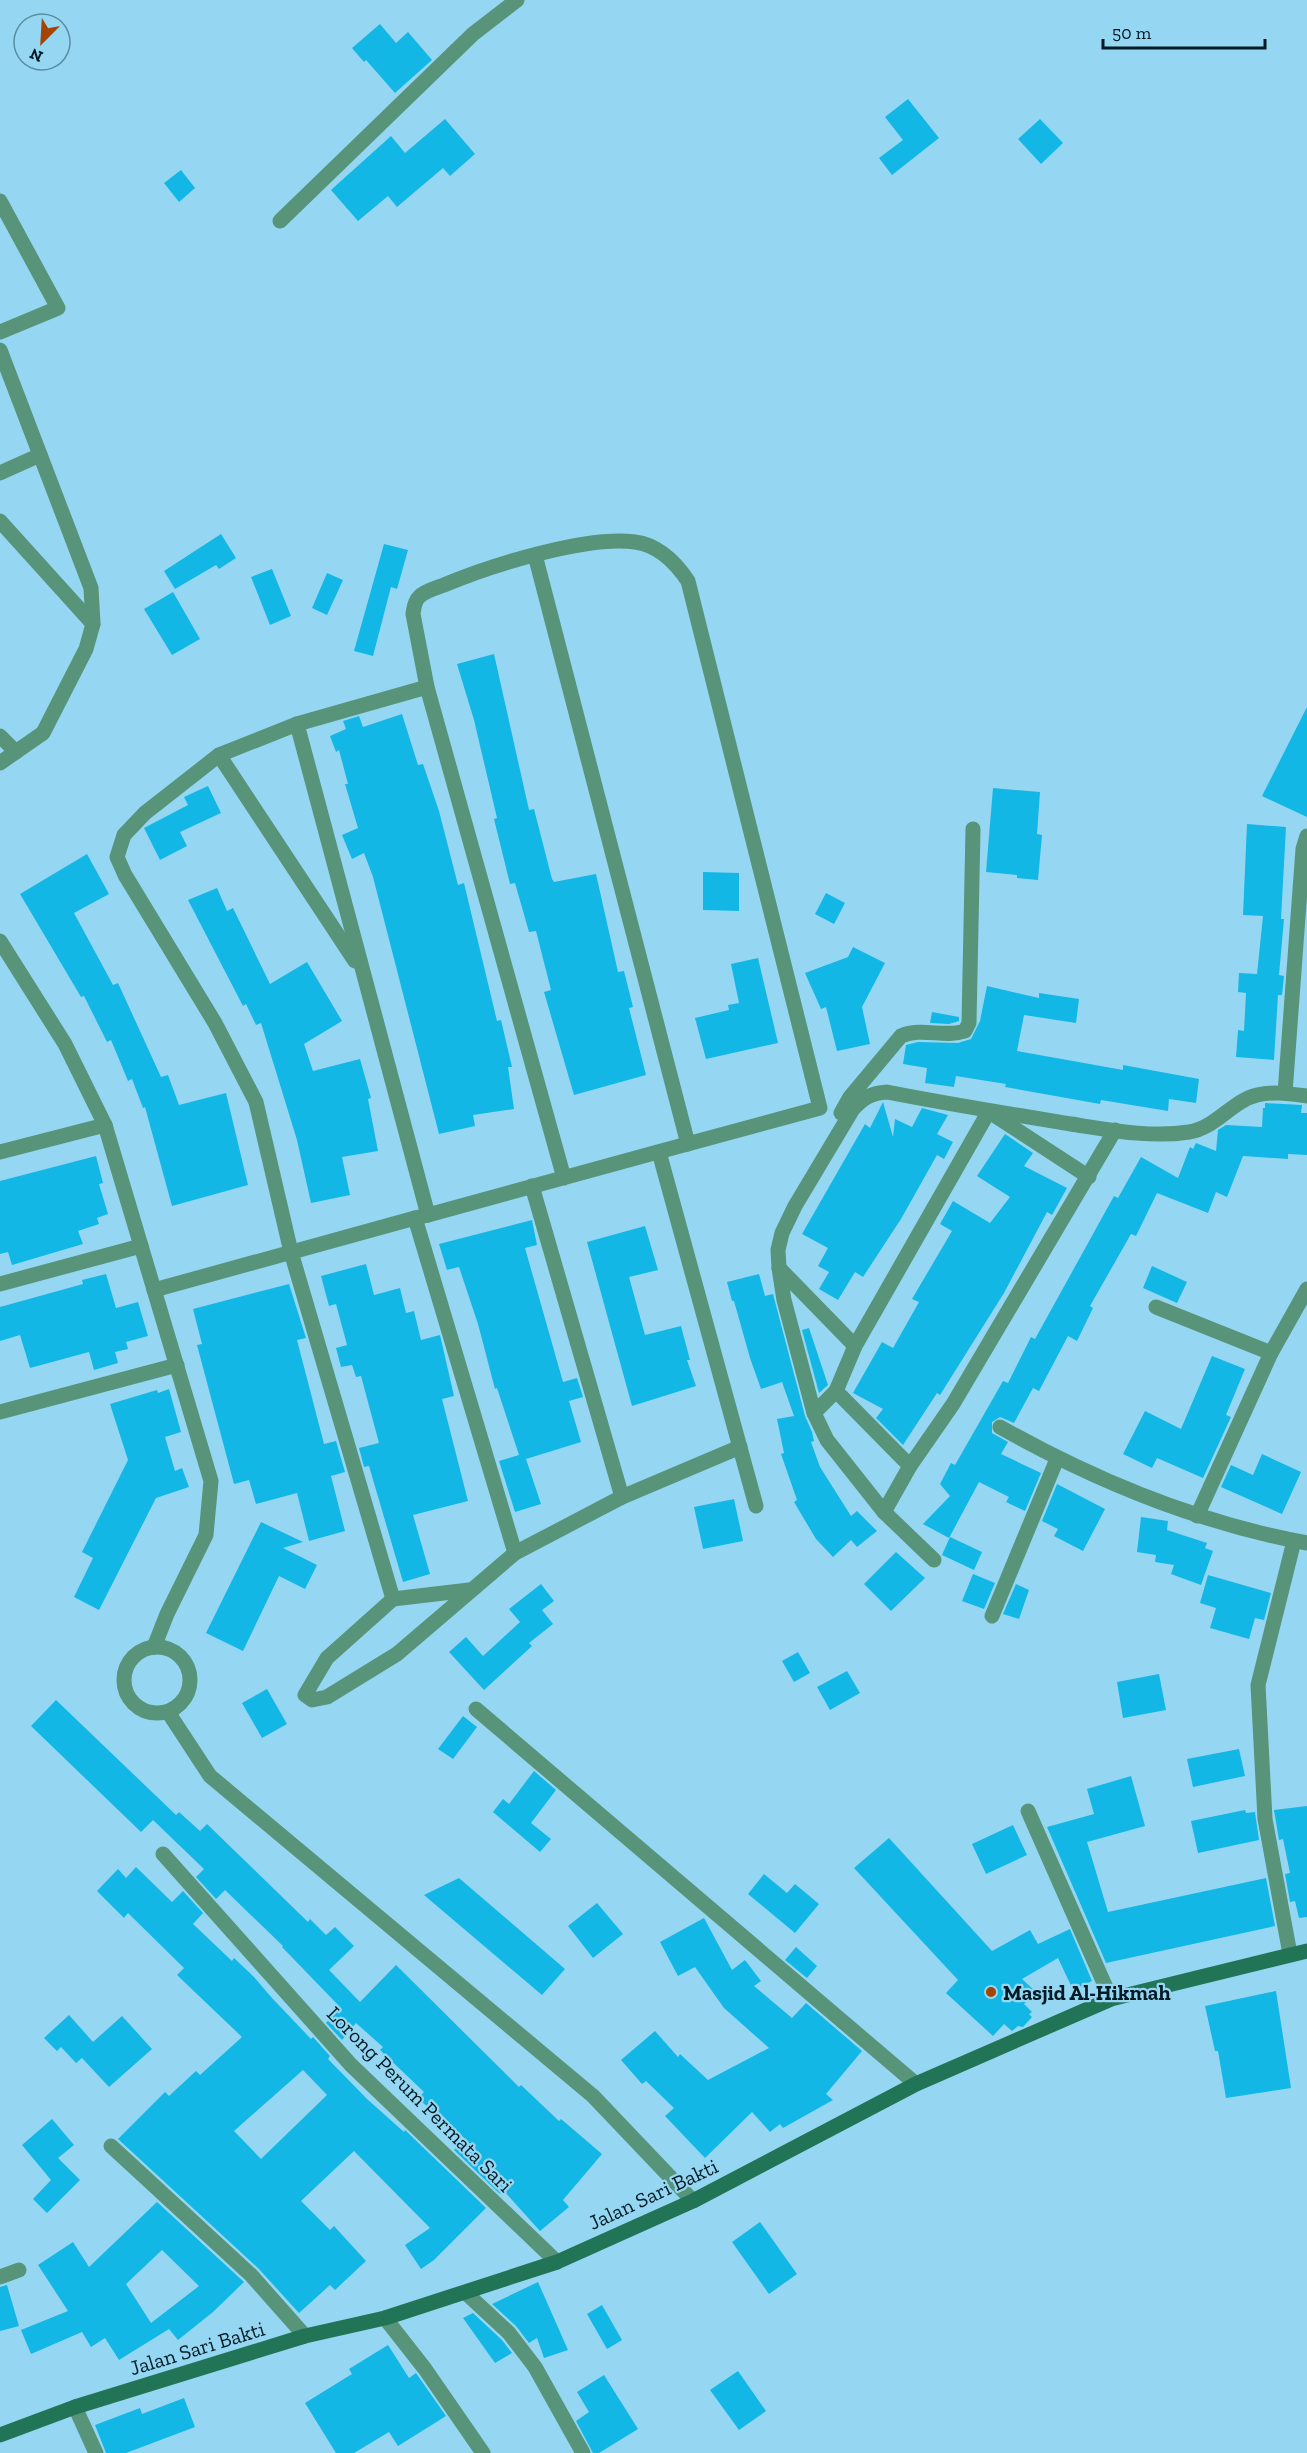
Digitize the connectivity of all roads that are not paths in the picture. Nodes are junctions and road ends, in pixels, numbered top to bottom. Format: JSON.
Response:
{"nodes":[{"id":1,"x":517,"y":0,"type":"edge"},
{"id":2,"x":0,"y":201,"type":"edge"},
{"id":3,"x":280,"y":221,"type":"dead end"},
{"id":4,"x":0,"y":332,"type":"edge"},
{"id":5,"x":0,"y":350,"type":"edge"},
{"id":6,"x":40,"y":455,"type":"junction"},
{"id":7,"x":0,"y":473,"type":"edge"},
{"id":8,"x":0,"y":520,"type":"edge"},
{"id":9,"x":535,"y":555,"type":"junction"},
{"id":10,"x":93,"y":624,"type":"junction"},
{"id":11,"x":427,"y":687,"type":"junction"},
{"id":12,"x":297,"y":724,"type":"junction"},
{"id":13,"x":0,"y":736,"type":"edge"},
{"id":14,"x":16,"y":752,"type":"junction"},
{"id":15,"x":219,"y":755,"type":"junction"},
{"id":16,"x":0,"y":763,"type":"edge"},
{"id":17,"x":973,"y":829,"type":"dead end"},
{"id":18,"x":1307,"y":836,"type":"edge"},
{"id":19,"x":0,"y":941,"type":"edge"},
{"id":20,"x":362,"y":971,"type":"junction"},
{"id":21,"x":1285,"y":1094,"type":"junction"},
{"id":22,"x":1307,"y":1096,"type":"edge"},
{"id":23,"x":989,"y":1111,"type":"junction"},
{"id":24,"x":105,"y":1125,"type":"junction"},
{"id":25,"x":1115,"y":1130,"type":"junction"},
{"id":26,"x":837,"y":1134,"type":"junction"},
{"id":27,"x":688,"y":1144,"type":"junction"},
{"id":28,"x":0,"y":1152,"type":"edge"},
{"id":29,"x":659,"y":1152,"type":"junction"},
{"id":30,"x":1089,"y":1177,"type":"junction"},
{"id":31,"x":564,"y":1178,"type":"junction"},
{"id":32,"x":532,"y":1186,"type":"junction"},
{"id":33,"x":422,"y":1217,"type":"junction"},
{"id":34,"x":141,"y":1246,"type":"junction"},
{"id":35,"x":291,"y":1252,"type":"junction"},
{"id":36,"x":779,"y":1268,"type":"junction"},
{"id":37,"x":0,"y":1284,"type":"edge"},
{"id":38,"x":1307,"y":1289,"type":"edge"},
{"id":39,"x":154,"y":1290,"type":"junction"},
{"id":40,"x":1155,"y":1307,"type":"dead end"},
{"id":41,"x":855,"y":1346,"type":"junction"},
{"id":42,"x":1272,"y":1353,"type":"junction"},
{"id":43,"x":177,"y":1365,"type":"junction"},
{"id":44,"x":836,"y":1391,"type":"junction"},
{"id":45,"x":0,"y":1412,"type":"edge"},
{"id":46,"x":814,"y":1413,"type":"junction"},
{"id":47,"x":1000,"y":1427,"type":"dead end"},
{"id":48,"x":740,"y":1447,"type":"junction"},
{"id":49,"x":1057,"y":1459,"type":"junction"},
{"id":50,"x":910,"y":1466,"type":"junction"},
{"id":51,"x":622,"y":1497,"type":"junction"},
{"id":52,"x":756,"y":1506,"type":"dead end"},
{"id":53,"x":884,"y":1512,"type":"junction"},
{"id":54,"x":1197,"y":1516,"type":"junction"},
{"id":55,"x":1300,"y":1542,"type":"edge"},
{"id":56,"x":516,"y":1553,"type":"junction"},
{"id":57,"x":934,"y":1560,"type":"dead end"},
{"id":58,"x":469,"y":1590,"type":"junction"},
{"id":59,"x":393,"y":1599,"type":"junction"},
{"id":60,"x":992,"y":1616,"type":"dead end"},
{"id":61,"x":154,"y":1647,"type":"junction"},
{"id":62,"x":476,"y":1709,"type":"dead end"},
{"id":63,"x":168,"y":1712,"type":"junction"},
{"id":64,"x":1028,"y":1811,"type":"dead end"},
{"id":65,"x":163,"y":1854,"type":"dead end"},
{"id":66,"x":1307,"y":1951,"type":"edge"},
{"id":67,"x":1290,"y":1954,"type":"junction"},
{"id":68,"x":1111,"y":1999,"type":"junction"},
{"id":69,"x":916,"y":2084,"type":"junction"},
{"id":70,"x":111,"y":2146,"type":"dead end"},
{"id":71,"x":693,"y":2201,"type":"junction"},
{"id":72,"x":557,"y":2262,"type":"junction"},
{"id":73,"x":19,"y":2270,"type":"dead end"},
{"id":74,"x":0,"y":2277,"type":"edge"},
{"id":75,"x":466,"y":2293,"type":"junction"},
{"id":76,"x":385,"y":2318,"type":"junction"},
{"id":77,"x":306,"y":2336,"type":"junction"},
{"id":78,"x":75,"y":2407,"type":"junction"},
{"id":79,"x":0,"y":2435,"type":"edge"},
{"id":80,"x":96,"y":2453,"type":"edge"},
{"id":81,"x":483,"y":2453,"type":"edge"},
{"id":82,"x":583,"y":2453,"type":"edge"}],
"edges":[{"from":1,"to":3,"type":"street"},
{"from":2,"to":4,"type":"street"},
{"from":5,"to":6,"type":"street"},
{"from":6,"to":7,"type":"street"},
{"from":6,"to":10,"type":"street"},
{"from":8,"to":10,"type":"street"},
{"from":9,"to":11,"type":"street"},
{"from":9,"to":27,"type":"street"},
{"from":9,"to":27,"type":"street"},
{"from":10,"to":14,"type":"street"},
{"from":11,"to":12,"type":"street"},
{"from":11,"to":31,"type":"street"},
{"from":12,"to":15,"type":"street"},
{"from":12,"to":20,"type":"street"},
{"from":13,"to":14,"type":"street"},
{"from":14,"to":16,"type":"street"},
{"from":15,"to":20,"type":"street"},
{"from":15,"to":35,"type":"street"},
{"from":17,"to":26,"type":"street"},
{"from":18,"to":21,"type":"street"},
{"from":19,"to":24,"type":"street"},
{"from":20,"to":33,"type":"street"},
{"from":21,"to":22,"type":"street"},
{"from":21,"to":25,"type":"street"},
{"from":23,"to":25,"type":"street"},
{"from":23,"to":26,"type":"street"},
{"from":23,"to":30,"type":"street"},
{"from":23,"to":41,"type":"street"},
{"from":24,"to":28,"type":"street"},
{"from":24,"to":34,"type":"street"},
{"from":25,"to":30,"type":"street"},
{"from":26,"to":36,"type":"street"},
{"from":27,"to":29,"type":"street"},
{"from":29,"to":31,"type":"street"},
{"from":29,"to":48,"type":"street"},
{"from":30,"to":50,"type":"street"},
{"from":31,"to":32,"type":"street"},
{"from":32,"to":33,"type":"street"},
{"from":32,"to":51,"type":"street"},
{"from":33,"to":35,"type":"street"},
{"from":33,"to":56,"type":"street"},
{"from":34,"to":37,"type":"street"},
{"from":34,"to":39,"type":"street"},
{"from":35,"to":39,"type":"street"},
{"from":35,"to":59,"type":"street"},
{"from":36,"to":41,"type":"street"},
{"from":36,"to":46,"type":"street"},
{"from":38,"to":42,"type":"street"},
{"from":39,"to":43,"type":"street"},
{"from":40,"to":42,"type":"street"},
{"from":41,"to":44,"type":"street"},
{"from":42,"to":54,"type":"street"},
{"from":43,"to":45,"type":"street"},
{"from":43,"to":61,"type":"street"},
{"from":44,"to":46,"type":"street"},
{"from":44,"to":50,"type":"street"},
{"from":46,"to":53,"type":"street"},
{"from":47,"to":49,"type":"street"},
{"from":48,"to":51,"type":"street"},
{"from":48,"to":52,"type":"street"},
{"from":49,"to":54,"type":"street"},
{"from":49,"to":60,"type":"street"},
{"from":50,"to":53,"type":"street"},
{"from":51,"to":56,"type":"street"},
{"from":53,"to":57,"type":"street"},
{"from":54,"to":55,"type":"street"},
{"from":55,"to":67,"type":"street"},
{"from":56,"to":58,"type":"street"},
{"from":58,"to":59,"type":"street"},
{"from":58,"to":59,"type":"street"},
{"from":61,"to":63,"type":"street"},
{"from":61,"to":63,"type":"street"},
{"from":62,"to":69,"type":"street"},
{"from":63,"to":71,"type":"street"},
{"from":64,"to":68,"type":"street"},
{"from":65,"to":72,"type":"street","name":"Lorong Perum Permata Sari"},
{"from":66,"to":67,"type":"main road","name":"Jalan Sari Bakti"},
{"from":67,"to":68,"type":"main road","name":"Jalan Sari Bakti"},
{"from":68,"to":69,"type":"main road","name":"Jalan Sari Bakti"},
{"from":69,"to":71,"type":"main road","name":"Jalan Sari Bakti"},
{"from":70,"to":77,"type":"street"},
{"from":71,"to":72,"type":"main road","name":"Jalan Sari Bakti"},
{"from":72,"to":75,"type":"main road","name":"Jalan Sari Bakti"},
{"from":73,"to":74,"type":"street"},
{"from":75,"to":76,"type":"main road","name":"Jalan Sari Bakti"},
{"from":75,"to":82,"type":"street"},
{"from":76,"to":77,"type":"main road","name":"Jalan Sari Bakti"},
{"from":76,"to":81,"type":"street"},
{"from":77,"to":78,"type":"main road","name":"Jalan Sari Bakti"},
{"from":78,"to":79,"type":"main road","name":"Jalan Sari Bakti"},
{"from":78,"to":80,"type":"street"}]}
